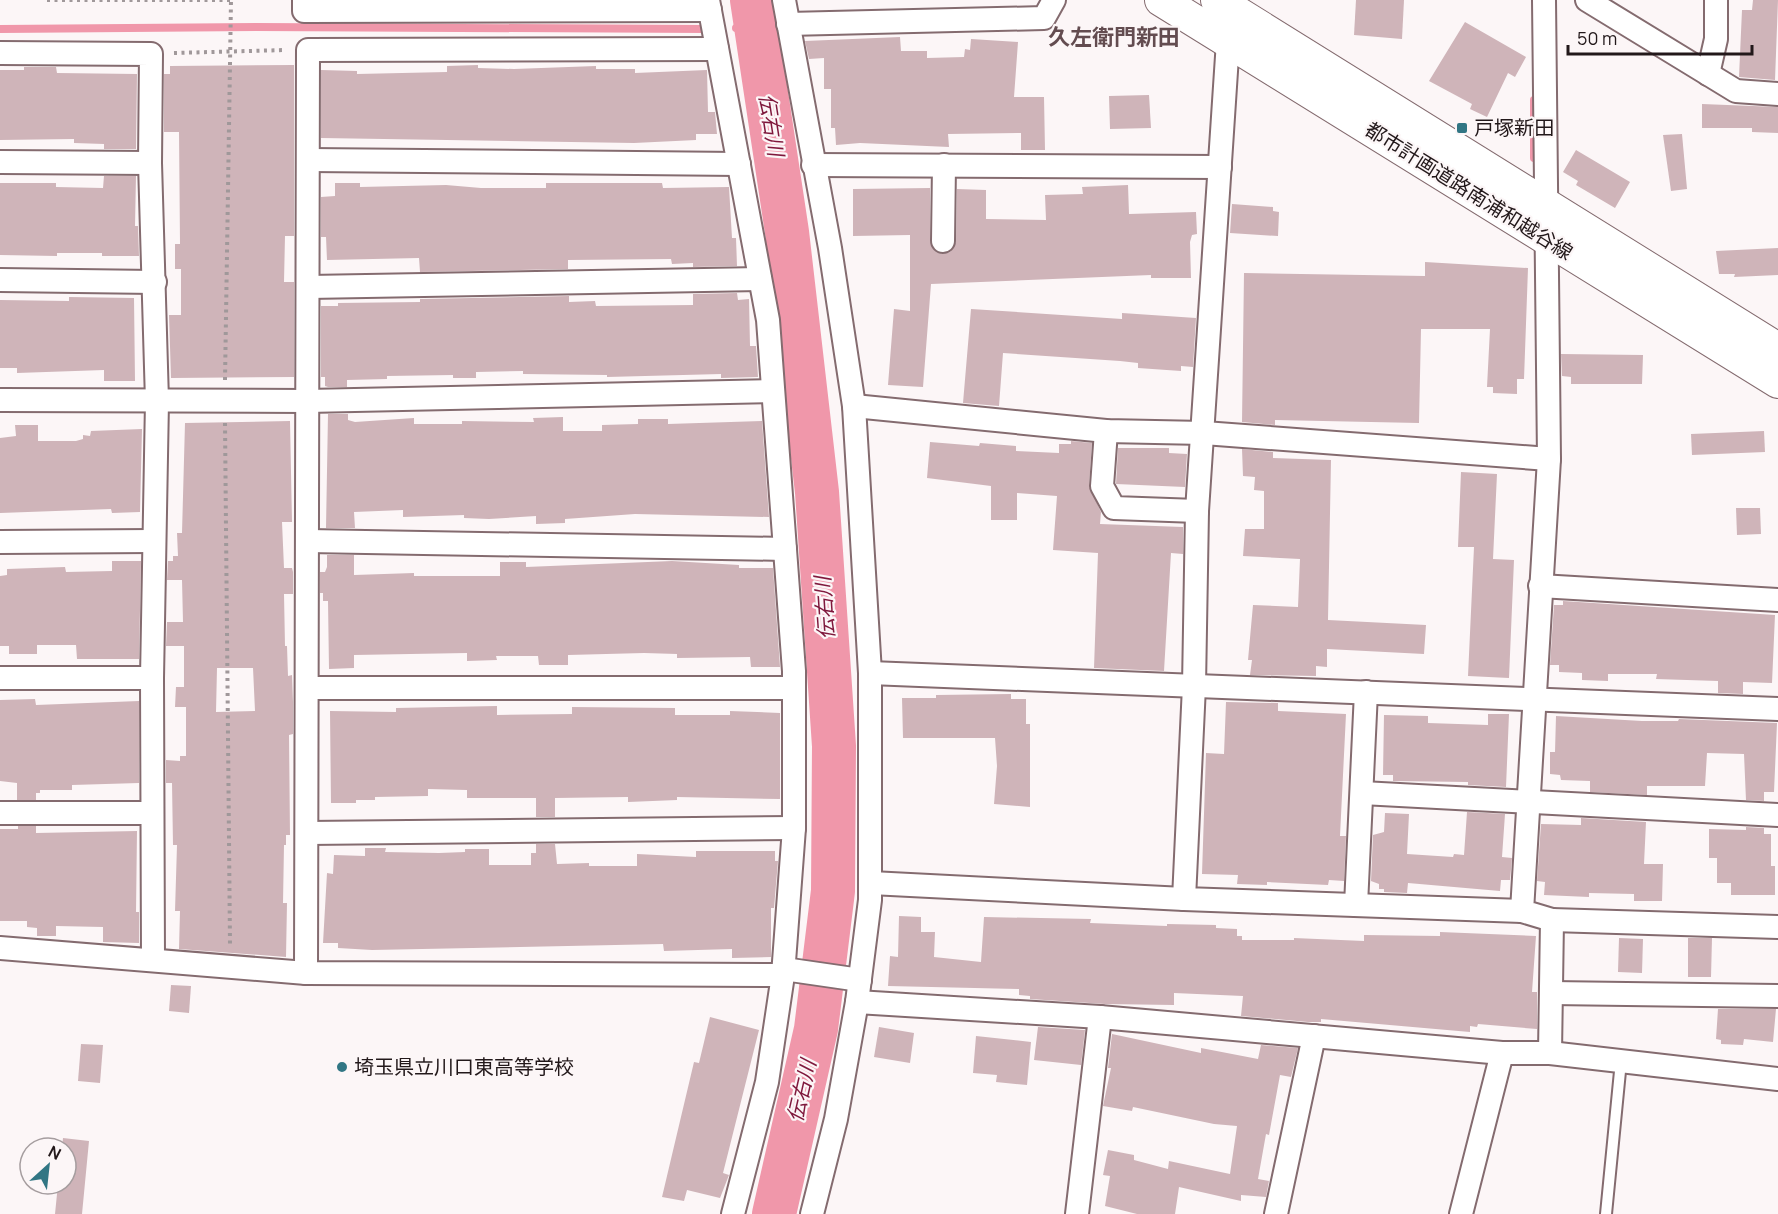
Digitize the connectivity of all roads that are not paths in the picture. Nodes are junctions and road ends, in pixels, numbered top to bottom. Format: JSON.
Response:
{"nodes":[{"id":1,"x":304,"y":0,"type":"edge"},
{"id":2,"x":784,"y":0,"type":"edge"},
{"id":3,"x":1054,"y":0,"type":"edge"},
{"id":4,"x":1161,"y":0,"type":"edge"},
{"id":5,"x":1217,"y":0,"type":"edge"},
{"id":6,"x":1544,"y":0,"type":"edge"},
{"id":7,"x":1587,"y":0,"type":"edge"},
{"id":8,"x":1716,"y":0,"type":"edge"},
{"id":9,"x":709,"y":5,"type":"edge"},
{"id":10,"x":788,"y":24,"type":"junction"},
{"id":11,"x":1228,"y":41,"type":"junction"},
{"id":12,"x":717,"y":49,"type":"junction"},
{"id":13,"x":0,"y":53,"type":"edge"},
{"id":14,"x":1708,"y":74,"type":"junction"},
{"id":15,"x":1778,"y":94,"type":"edge"},
{"id":16,"x":309,"y":160,"type":"junction"},
{"id":17,"x":0,"y":162,"type":"edge"},
{"id":18,"x":150,"y":163,"type":"junction"},
{"id":19,"x":739,"y":164,"type":"junction"},
{"id":20,"x":813,"y":165,"type":"junction"},
{"id":21,"x":944,"y":165,"type":"junction"},
{"id":22,"x":1220,"y":167,"type":"junction"},
{"id":23,"x":1546,"y":206,"type":"junction"},
{"id":24,"x":1548,"y":240,"type":"junction"},
{"id":25,"x":943,"y":241,"type":"dead end"},
{"id":26,"x":760,"y":279,"type":"junction"},
{"id":27,"x":0,"y":280,"type":"edge"},
{"id":28,"x":155,"y":282,"type":"junction"},
{"id":29,"x":309,"y":287,"type":"junction"},
{"id":30,"x":1778,"y":349,"type":"edge"},
{"id":31,"x":1778,"y":382,"type":"edge"},
{"id":32,"x":773,"y":391,"type":"junction"},
{"id":33,"x":0,"y":400,"type":"edge"},
{"id":34,"x":158,"y":401,"type":"junction"},
{"id":35,"x":307,"y":401,"type":"junction"},
{"id":36,"x":854,"y":405,"type":"junction"},
{"id":37,"x":1106,"y":431,"type":"junction"},
{"id":38,"x":1204,"y":433,"type":"junction"},
{"id":39,"x":1548,"y":459,"type":"junction"},
{"id":40,"x":1197,"y":511,"type":"junction"},
{"id":41,"x":153,"y":541,"type":"junction"},
{"id":42,"x":308,"y":541,"type":"junction"},
{"id":43,"x":0,"y":542,"type":"edge"},
{"id":44,"x":785,"y":549,"type":"junction"},
{"id":45,"x":1540,"y":586,"type":"junction"},
{"id":46,"x":1778,"y":600,"type":"edge"},
{"id":47,"x":870,"y":673,"type":"junction"},
{"id":48,"x":0,"y":678,"type":"edge"},
{"id":49,"x":152,"y":678,"type":"junction"},
{"id":50,"x":1194,"y":686,"type":"junction"},
{"id":51,"x":307,"y":688,"type":"junction"},
{"id":52,"x":794,"y":688,"type":"junction"},
{"id":53,"x":1366,"y":692,"type":"junction"},
{"id":54,"x":1533,"y":699,"type":"junction"},
{"id":55,"x":1778,"y":709,"type":"edge"},
{"id":56,"x":1362,"y":793,"type":"junction"},
{"id":57,"x":1529,"y":803,"type":"junction"},
{"id":58,"x":0,"y":813,"type":"edge"},
{"id":59,"x":152,"y":813,"type":"junction"},
{"id":60,"x":1778,"y":815,"type":"edge"},
{"id":61,"x":794,"y":828,"type":"junction"},
{"id":62,"x":308,"y":832,"type":"junction"},
{"id":63,"x":871,"y":883,"type":"junction"},
{"id":64,"x":1184,"y":899,"type":"junction"},
{"id":65,"x":1356,"y":905,"type":"junction"},
{"id":66,"x":1522,"y":911,"type":"junction"},
{"id":67,"x":1552,"y":920,"type":"junction"},
{"id":68,"x":1778,"y":927,"type":"edge"},
{"id":69,"x":0,"y":948,"type":"edge"},
{"id":70,"x":153,"y":960,"type":"junction"},
{"id":71,"x":784,"y":972,"type":"junction"},
{"id":72,"x":306,"y":973,"type":"junction"},
{"id":73,"x":859,"y":991,"type":"junction"},
{"id":74,"x":1551,"y":993,"type":"junction"},
{"id":75,"x":1778,"y":996,"type":"edge"},
{"id":76,"x":1100,"y":1017,"type":"junction"},
{"id":77,"x":1314,"y":1036,"type":"junction"},
{"id":78,"x":1502,"y":1053,"type":"junction"},
{"id":79,"x":1550,"y":1053,"type":"junction"},
{"id":80,"x":1621,"y":1061,"type":"junction"},
{"id":81,"x":1778,"y":1079,"type":"edge"},
{"id":82,"x":733,"y":1214,"type":"edge"},
{"id":83,"x":812,"y":1214,"type":"edge"},
{"id":84,"x":1077,"y":1214,"type":"edge"},
{"id":85,"x":1276,"y":1214,"type":"edge"},
{"id":86,"x":1461,"y":1214,"type":"edge"},
{"id":87,"x":1606,"y":1214,"type":"edge"}],
"edges":[{"from":1,"to":9,"type":"street"},
{"from":2,"to":10,"type":"street"},
{"from":3,"to":10,"type":"street"},
{"from":4,"to":11,"type":"street","name":"都市計画道路南浦和越谷線"},
{"from":5,"to":23,"type":"street","name":"都市計画道路南浦和越谷線"},
{"from":6,"to":23,"type":"street"},
{"from":7,"to":14,"type":"street"},
{"from":8,"to":14,"type":"street"},
{"from":9,"to":12,"type":"street"},
{"from":10,"to":20,"type":"street"},
{"from":11,"to":22,"type":"street"},
{"from":11,"to":24,"type":"street","name":"都市計画道路南浦和越谷線"},
{"from":12,"to":16,"type":"street"},
{"from":12,"to":19,"type":"street"},
{"from":13,"to":18,"type":"street"},
{"from":14,"to":15,"type":"street"},
{"from":16,"to":19,"type":"street"},
{"from":16,"to":29,"type":"street"},
{"from":17,"to":18,"type":"street"},
{"from":18,"to":28,"type":"street"},
{"from":19,"to":26,"type":"street"},
{"from":20,"to":21,"type":"street"},
{"from":20,"to":36,"type":"street"},
{"from":21,"to":22,"type":"street"},
{"from":21,"to":25,"type":"street"},
{"from":22,"to":38,"type":"street"},
{"from":23,"to":24,"type":"street"},
{"from":23,"to":30,"type":"street","name":"都市計画道路南浦和越谷線"},
{"from":24,"to":31,"type":"street","name":"都市計画道路南浦和越谷線"},
{"from":24,"to":39,"type":"street"},
{"from":26,"to":29,"type":"street"},
{"from":26,"to":32,"type":"street"},
{"from":27,"to":28,"type":"street"},
{"from":28,"to":34,"type":"street"},
{"from":29,"to":35,"type":"street"},
{"from":32,"to":35,"type":"street"},
{"from":32,"to":44,"type":"street"},
{"from":33,"to":34,"type":"street"},
{"from":34,"to":35,"type":"street"},
{"from":34,"to":41,"type":"street"},
{"from":35,"to":42,"type":"street"},
{"from":36,"to":37,"type":"street"},
{"from":36,"to":47,"type":"street"},
{"from":37,"to":38,"type":"street"},
{"from":37,"to":40,"type":"street"},
{"from":38,"to":39,"type":"street"},
{"from":38,"to":40,"type":"street"},
{"from":39,"to":45,"type":"street"},
{"from":40,"to":50,"type":"street"},
{"from":41,"to":43,"type":"street"},
{"from":41,"to":49,"type":"street"},
{"from":42,"to":44,"type":"street"},
{"from":42,"to":51,"type":"street"},
{"from":44,"to":52,"type":"street"},
{"from":45,"to":46,"type":"street"},
{"from":45,"to":54,"type":"street"},
{"from":47,"to":50,"type":"street"},
{"from":47,"to":63,"type":"street"},
{"from":48,"to":49,"type":"street"},
{"from":49,"to":59,"type":"street"},
{"from":50,"to":53,"type":"street"},
{"from":50,"to":64,"type":"street"},
{"from":51,"to":52,"type":"street"},
{"from":51,"to":62,"type":"street"},
{"from":52,"to":61,"type":"street"},
{"from":53,"to":54,"type":"street"},
{"from":53,"to":56,"type":"street"},
{"from":54,"to":55,"type":"street"},
{"from":54,"to":57,"type":"street"},
{"from":56,"to":57,"type":"street"},
{"from":56,"to":65,"type":"street"},
{"from":57,"to":60,"type":"street"},
{"from":57,"to":66,"type":"street"},
{"from":58,"to":59,"type":"street"},
{"from":59,"to":70,"type":"street"},
{"from":61,"to":62,"type":"street"},
{"from":61,"to":71,"type":"street"},
{"from":62,"to":72,"type":"street"},
{"from":63,"to":64,"type":"street"},
{"from":63,"to":73,"type":"street"},
{"from":64,"to":65,"type":"street"},
{"from":65,"to":66,"type":"street"},
{"from":66,"to":67,"type":"street"},
{"from":67,"to":68,"type":"street"},
{"from":67,"to":74,"type":"street"},
{"from":69,"to":70,"type":"street"},
{"from":70,"to":72,"type":"street"},
{"from":71,"to":72,"type":"street"},
{"from":71,"to":73,"type":"street"},
{"from":71,"to":82,"type":"street"},
{"from":73,"to":76,"type":"street"},
{"from":73,"to":83,"type":"street"},
{"from":74,"to":75,"type":"street"},
{"from":74,"to":79,"type":"street"},
{"from":76,"to":77,"type":"street"},
{"from":76,"to":84,"type":"street"},
{"from":77,"to":78,"type":"street"},
{"from":77,"to":85,"type":"street"},
{"from":78,"to":79,"type":"street"},
{"from":78,"to":86,"type":"street"},
{"from":79,"to":80,"type":"street"},
{"from":80,"to":81,"type":"street"},
{"from":80,"to":87,"type":"lane"}]}
